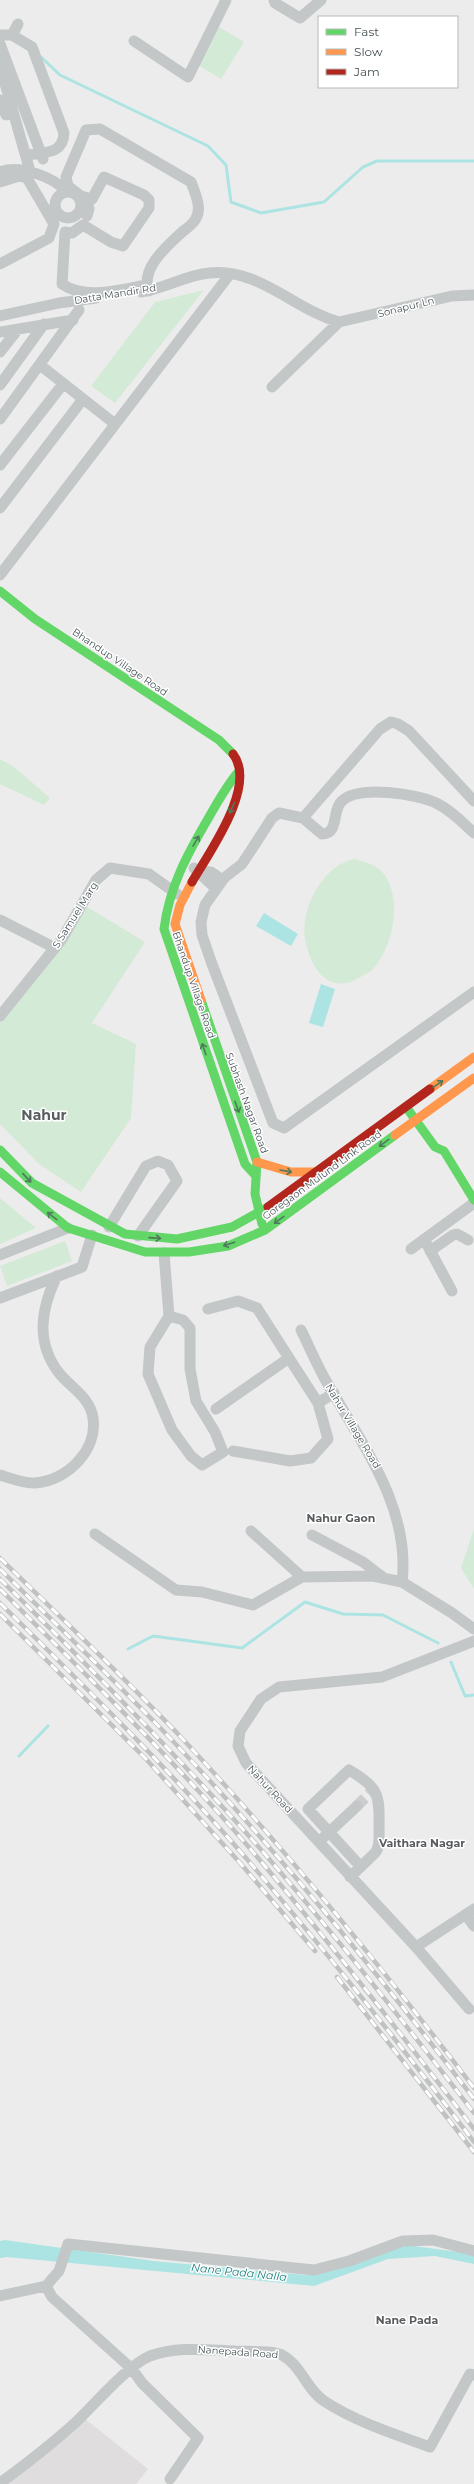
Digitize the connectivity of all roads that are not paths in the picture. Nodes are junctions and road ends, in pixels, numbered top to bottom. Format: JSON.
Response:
{"nodes":[{"id":1,"x":226,"y":0,"type":"edge"},
{"id":2,"x":274,"y":0,"type":"edge"},
{"id":3,"x":321,"y":0,"type":"edge"},
{"id":4,"x":18,"y":24,"type":"dead end"},
{"id":5,"x":0,"y":35,"type":"edge"},
{"id":6,"x":12,"y":35,"type":"junction"},
{"id":7,"x":134,"y":41,"type":"dead end"},
{"id":8,"x":0,"y":44,"type":"edge"},
{"id":9,"x":0,"y":66,"type":"edge"},
{"id":10,"x":0,"y":100,"type":"edge"},
{"id":11,"x":24,"y":108,"type":"junction"},
{"id":12,"x":10,"y":113,"type":"junction"},
{"id":13,"x":27,"y":155,"type":"junction"},
{"id":14,"x":42,"y":156,"type":"junction"},
{"id":15,"x":30,"y":171,"type":"junction"},
{"id":16,"x":0,"y":172,"type":"edge"},
{"id":17,"x":0,"y":182,"type":"edge"},
{"id":18,"x":67,"y":189,"type":"junction"},
{"id":19,"x":86,"y":198,"type":"junction"},
{"id":20,"x":87,"y":216,"type":"dead end"},
{"id":21,"x":71,"y":218,"type":"junction"},
{"id":22,"x":74,"y":231,"type":"junction"},
{"id":23,"x":0,"y":264,"type":"edge"},
{"id":24,"x":230,"y":274,"type":"junction"},
{"id":25,"x":145,"y":288,"type":"junction"},
{"id":26,"x":474,"y":295,"type":"edge"},
{"id":27,"x":79,"y":310,"type":"dead end"},
{"id":28,"x":0,"y":316,"type":"edge"},
{"id":29,"x":73,"y":320,"type":"junction"},
{"id":30,"x":339,"y":322,"type":"junction"},
{"id":31,"x":44,"y":324,"type":"junction"},
{"id":32,"x":18,"y":329,"type":"junction"},
{"id":33,"x":0,"y":332,"type":"edge"},
{"id":34,"x":0,"y":352,"type":"edge"},
{"id":35,"x":40,"y":365,"type":"junction"},
{"id":36,"x":63,"y":384,"type":"junction"},
{"id":37,"x":0,"y":385,"type":"edge"},
{"id":38,"x":272,"y":387,"type":"dead end"},
{"id":39,"x":83,"y":399,"type":"junction"},
{"id":40,"x":0,"y":418,"type":"edge"},
{"id":41,"x":114,"y":424,"type":"junction"},
{"id":42,"x":0,"y":465,"type":"edge"},
{"id":43,"x":0,"y":508,"type":"edge"},
{"id":44,"x":2,"y":569,"type":"edge"},
{"id":45,"x":0,"y":591,"type":"edge"},
{"id":46,"x":239,"y":770,"type":"junction"},
{"id":47,"x":474,"y":801,"type":"edge"},
{"id":48,"x":303,"y":818,"type":"junction"},
{"id":49,"x":474,"y":833,"type":"edge"},
{"id":50,"x":185,"y":862,"type":"junction"},
{"id":51,"x":199,"y":871,"type":"junction"},
{"id":52,"x":215,"y":880,"type":"dead end"},
{"id":53,"x":172,"y":889,"type":"junction"},
{"id":54,"x":183,"y":899,"type":"junction"},
{"id":55,"x":0,"y":920,"type":"edge"},
{"id":56,"x":175,"y":924,"type":"joint"},
{"id":57,"x":180,"y":940,"type":"junction"},
{"id":58,"x":169,"y":944,"type":"junction"},
{"id":59,"x":55,"y":948,"type":"junction"},
{"id":60,"x":190,"y":968,"type":"junction"},
{"id":61,"x":178,"y":972,"type":"junction"},
{"id":62,"x":474,"y":992,"type":"edge"},
{"id":63,"x":204,"y":1013,"type":"junction"},
{"id":64,"x":0,"y":1016,"type":"edge"},
{"id":65,"x":194,"y":1018,"type":"junction"},
{"id":66,"x":474,"y":1057,"type":"edge"},
{"id":67,"x":220,"y":1060,"type":"junction"},
{"id":68,"x":209,"y":1063,"type":"junction"},
{"id":69,"x":474,"y":1078,"type":"edge"},
{"id":70,"x":228,"y":1083,"type":"junction"},
{"id":71,"x":218,"y":1088,"type":"junction"},
{"id":72,"x":415,"y":1100,"type":"junction"},
{"id":73,"x":406,"y":1106,"type":"junction"},
{"id":74,"x":426,"y":1117,"type":"junction"},
{"id":75,"x":416,"y":1120,"type":"junction"},
{"id":76,"x":242,"y":1121,"type":"junction"},
{"id":77,"x":231,"y":1124,"type":"junction"},
{"id":78,"x":444,"y":1141,"type":"dead end"},
{"id":79,"x":0,"y":1150,"type":"edge"},
{"id":80,"x":444,"y":1151,"type":"junction"},
{"id":81,"x":257,"y":1162,"type":"junction"},
{"id":82,"x":0,"y":1172,"type":"edge"},
{"id":83,"x":316,"y":1172,"type":"junction"},
{"id":84,"x":255,"y":1175,"type":"junction"},
{"id":85,"x":474,"y":1200,"type":"edge"},
{"id":86,"x":474,"y":1204,"type":"edge"},
{"id":87,"x":258,"y":1214,"type":"junction"},
{"id":88,"x":446,"y":1224,"type":"junction"},
{"id":89,"x":68,"y":1228,"type":"junction"},
{"id":90,"x":108,"y":1228,"type":"junction"},
{"id":91,"x":265,"y":1230,"type":"junction"},
{"id":92,"x":92,"y":1235,"type":"junction"},
{"id":93,"x":453,"y":1235,"type":"junction"},
{"id":94,"x":138,"y":1236,"type":"junction"},
{"id":95,"x":424,"y":1239,"type":"junction"},
{"id":96,"x":468,"y":1240,"type":"dead end"},
{"id":97,"x":411,"y":1249,"type":"dead end"},
{"id":98,"x":430,"y":1251,"type":"junction"},
{"id":99,"x":164,"y":1253,"type":"junction"},
{"id":100,"x":0,"y":1255,"type":"edge"},
{"id":101,"x":57,"y":1276,"type":"junction"},
{"id":102,"x":452,"y":1291,"type":"dead end"},
{"id":103,"x":1,"y":1295,"type":"edge"},
{"id":104,"x":208,"y":1309,"type":"dead end"},
{"id":105,"x":169,"y":1316,"type":"junction"},
{"id":106,"x":301,"y":1330,"type":"dead end"},
{"id":107,"x":289,"y":1358,"type":"junction"},
{"id":108,"x":334,"y":1393,"type":"junction"},
{"id":109,"x":318,"y":1403,"type":"junction"},
{"id":110,"x":216,"y":1410,"type":"dead end"},
{"id":111,"x":233,"y":1451,"type":"dead end"},
{"id":112,"x":0,"y":1475,"type":"edge"},
{"id":113,"x":251,"y":1531,"type":"dead end"},
{"id":114,"x":95,"y":1534,"type":"dead end"},
{"id":115,"x":312,"y":1535,"type":"dead end"},
{"id":116,"x":302,"y":1577,"type":"junction"},
{"id":117,"x":386,"y":1579,"type":"junction"},
{"id":118,"x":402,"y":1582,"type":"junction"},
{"id":119,"x":474,"y":1629,"type":"edge"},
{"id":120,"x":474,"y":1641,"type":"edge"},
{"id":121,"x":357,"y":1806,"type":"tunnel mouth"},
{"id":122,"x":330,"y":1833,"type":"junction"},
{"id":123,"x":319,"y":1842,"type":"junction"},
{"id":124,"x":361,"y":1867,"type":"junction"},
{"id":125,"x":350,"y":1877,"type":"junction"},
{"id":126,"x":470,"y":1912,"type":"edge"},
{"id":127,"x":474,"y":1926,"type":"edge"},
{"id":128,"x":416,"y":1947,"type":"junction"},
{"id":129,"x":469,"y":2009,"type":"dead end"},
{"id":130,"x":474,"y":2251,"type":"edge"},
{"id":131,"x":46,"y":2286,"type":"junction"},
{"id":132,"x":0,"y":2296,"type":"edge"},
{"id":133,"x":132,"y":2369,"type":"junction"},
{"id":134,"x":474,"y":2375,"type":"edge"},
{"id":135,"x":170,"y":2479,"type":"dead end"},
{"id":136,"x":0,"y":2482,"type":"edge"}],
"edges":[{"from":1,"to":7,"type":"street"},
{"from":2,"to":3,"type":"street"},
{"from":4,"to":6,"type":"street"},
{"from":5,"to":6,"type":"street"},
{"from":6,"to":14,"type":"street"},
{"from":8,"to":11,"type":"street"},
{"from":9,"to":12,"type":"street"},
{"from":10,"to":12,"type":"street"},
{"from":11,"to":12,"type":"street"},
{"from":11,"to":14,"type":"street"},
{"from":12,"to":13,"type":"street"},
{"from":13,"to":14,"type":"street"},
{"from":13,"to":15,"type":"street"},
{"from":15,"to":16,"type":"street"},
{"from":15,"to":18,"type":"street"},
{"from":17,"to":23,"type":"street"},
{"from":18,"to":19,"type":"street"},
{"from":18,"to":21,"type":"street"},
{"from":18,"to":21,"type":"street"},
{"from":18,"to":25,"type":"street"},
{"from":19,"to":20,"type":"street"},
{"from":19,"to":22,"type":"street"},
{"from":21,"to":22,"type":"street"},
{"from":22,"to":25,"type":"street"},
{"from":24,"to":25,"type":"street","name":"Datta Mandir Rd"},
{"from":24,"to":30,"type":"street","name":"Datta Mandir Rd"},
{"from":24,"to":41,"type":"street"},
{"from":25,"to":28,"type":"street","name":"Datta Mandir Rd"},
{"from":26,"to":30,"type":"street","name":"Sonapur Ln"},
{"from":27,"to":29,"type":"street"},
{"from":29,"to":31,"type":"street"},
{"from":29,"to":35,"type":"street"},
{"from":30,"to":38,"type":"street"},
{"from":31,"to":32,"type":"street"},
{"from":31,"to":37,"type":"street"},
{"from":32,"to":33,"type":"street"},
{"from":32,"to":34,"type":"street"},
{"from":35,"to":36,"type":"street"},
{"from":35,"to":40,"type":"street"},
{"from":36,"to":39,"type":"street"},
{"from":36,"to":42,"type":"street"},
{"from":39,"to":41,"type":"street"},
{"from":39,"to":43,"type":"street"},
{"from":41,"to":44,"type":"street"},
{"from":45,"to":46,"type":"street","name":"Bhandup Village Road"},
{"from":50,"to":46,"type":"street","name":"Bhandup Village Road","one_way":true},
{"from":46,"to":51,"type":"street","name":"Bhandup Village Road","one_way":true},
{"from":47,"to":48,"type":"street"},
{"from":48,"to":49,"type":"street"},
{"from":48,"to":62,"type":"street"},
{"from":50,"to":51,"type":"street"},
{"from":50,"to":53,"type":"street","name":"Bhandup Village Road"},
{"from":51,"to":52,"type":"street"},
{"from":51,"to":54,"type":"street","name":"Bhandup Village Road"},
{"from":53,"to":54,"type":"street","name":"S Samuel Marg"},
{"from":53,"to":58,"type":"street","name":"Bhandup Village Road"},
{"from":53,"to":59,"type":"street","name":"S Samuel Marg"},
{"from":54,"to":56,"type":"street","name":"Bhandup Village Road"},
{"from":55,"to":59,"type":"street"},
{"from":56,"to":57,"type":"street","name":"Subhash Nagar Road"},
{"from":57,"to":58,"type":"street"},
{"from":57,"to":60,"type":"street","name":"Subhash Nagar Road"},
{"from":58,"to":61,"type":"street","name":"Bhandup Village Road"},
{"from":59,"to":64,"type":"street","name":"S Samuel Marg"},
{"from":60,"to":61,"type":"street"},
{"from":60,"to":63,"type":"street","name":"Subhash Nagar Road"},
{"from":61,"to":65,"type":"street","name":"Bhandup Village Road"},
{"from":63,"to":65,"type":"street"},
{"from":63,"to":67,"type":"street","name":"Subhash Nagar Road"},
{"from":68,"to":65,"type":"street","name":"Bhandup Village Road","one_way":true},
{"from":72,"to":66,"type":"street","name":"Goregaon Mulund Link Road","one_way":true},
{"from":67,"to":68,"type":"street"},
{"from":67,"to":70,"type":"street","name":"Subhash Nagar Road"},
{"from":68,"to":71,"type":"street","name":"Bhandup Village Road"},
{"from":69,"to":74,"type":"street","name":"Goregaon Mulund Link Road"},
{"from":70,"to":71,"type":"street"},
{"from":70,"to":76,"type":"street","name":"Subhash Nagar Road","one_way":true},
{"from":71,"to":77,"type":"street","name":"Bhandup Village Road"},
{"from":72,"to":73,"type":"street","name":"Goregaon Mulund Link Road"},
{"from":72,"to":74,"type":"street"},
{"from":73,"to":75,"type":"street"},
{"from":73,"to":83,"type":"street","name":"Goregaon Mulund Link Road"},
{"from":74,"to":75,"type":"street","name":"Goregaon Mulund Link Road"},
{"from":75,"to":80,"type":"street"},
{"from":75,"to":91,"type":"street","name":"Goregaon Mulund Link Road","one_way":true},
{"from":76,"to":77,"type":"street"},
{"from":76,"to":81,"type":"street","name":"Subhash Nagar Road"},
{"from":77,"to":84,"type":"street","name":"Bhandup Village Road"},
{"from":78,"to":80,"type":"street"},
{"from":79,"to":90,"type":"street","name":"Goregaon Mulund Link Road","one_way":true},
{"from":80,"to":85,"type":"street"},
{"from":81,"to":83,"type":"street","one_way":true},
{"from":81,"to":84,"type":"street","name":"Subhash Nagar Road"},
{"from":89,"to":82,"type":"street","name":"Goregaon Mulund Link Road","one_way":true},
{"from":83,"to":87,"type":"street","name":"Goregaon Mulund Link Road"},
{"from":84,"to":87,"type":"street"},
{"from":86,"to":88,"type":"street"},
{"from":87,"to":91,"type":"street"},
{"from":94,"to":87,"type":"street","name":"Goregaon Mulund Link Road","one_way":true},
{"from":88,"to":93,"type":"street"},
{"from":88,"to":95,"type":"street"},
{"from":89,"to":92,"type":"street","name":"Goregaon Mulund Link Road"},
{"from":89,"to":100,"type":"street"},
{"from":90,"to":94,"type":"street","name":"Goregaon Mulund Link Road"},
{"from":90,"to":94,"type":"street"},
{"from":91,"to":99,"type":"street","name":"Goregaon Mulund Link Road","one_way":true},
{"from":92,"to":99,"type":"street","name":"Goregaon Mulund Link Road"},
{"from":92,"to":101,"type":"street"},
{"from":93,"to":96,"type":"street"},
{"from":93,"to":98,"type":"street"},
{"from":95,"to":97,"type":"street"},
{"from":95,"to":98,"type":"street"},
{"from":98,"to":102,"type":"street"},
{"from":99,"to":105,"type":"street"},
{"from":101,"to":103,"type":"street"},
{"from":101,"to":112,"type":"street"},
{"from":104,"to":107,"type":"street"},
{"from":105,"to":105,"type":"street"},
{"from":106,"to":108,"type":"street","name":"Nahur Village Road"},
{"from":107,"to":109,"type":"street"},
{"from":107,"to":110,"type":"street"},
{"from":108,"to":109,"type":"street"},
{"from":108,"to":118,"type":"street","name":"Nahur Village Road"},
{"from":109,"to":111,"type":"street"},
{"from":113,"to":116,"type":"street"},
{"from":114,"to":116,"type":"street"},
{"from":115,"to":117,"type":"street"},
{"from":116,"to":117,"type":"street"},
{"from":117,"to":118,"type":"street"},
{"from":118,"to":119,"type":"street"},
{"from":120,"to":123,"type":"street","name":"Nahur Road"},
{"from":121,"to":122,"type":"street"},
{"from":122,"to":123,"type":"street"},
{"from":122,"to":124,"type":"street"},
{"from":122,"to":124,"type":"street"},
{"from":123,"to":125,"type":"street","name":"Nahur Road"},
{"from":124,"to":125,"type":"street"},
{"from":125,"to":128,"type":"street","name":"Nahur Road"},
{"from":126,"to":127,"type":"street"},
{"from":126,"to":128,"type":"street"},
{"from":128,"to":129,"type":"street","name":"Nahur Road"},
{"from":130,"to":131,"type":"street"},
{"from":131,"to":132,"type":"street"},
{"from":131,"to":133,"type":"street"},
{"from":133,"to":134,"type":"street","name":"Nanepada Road"},
{"from":133,"to":135,"type":"street"},
{"from":133,"to":136,"type":"street","name":"Nanepada Road"}]}
